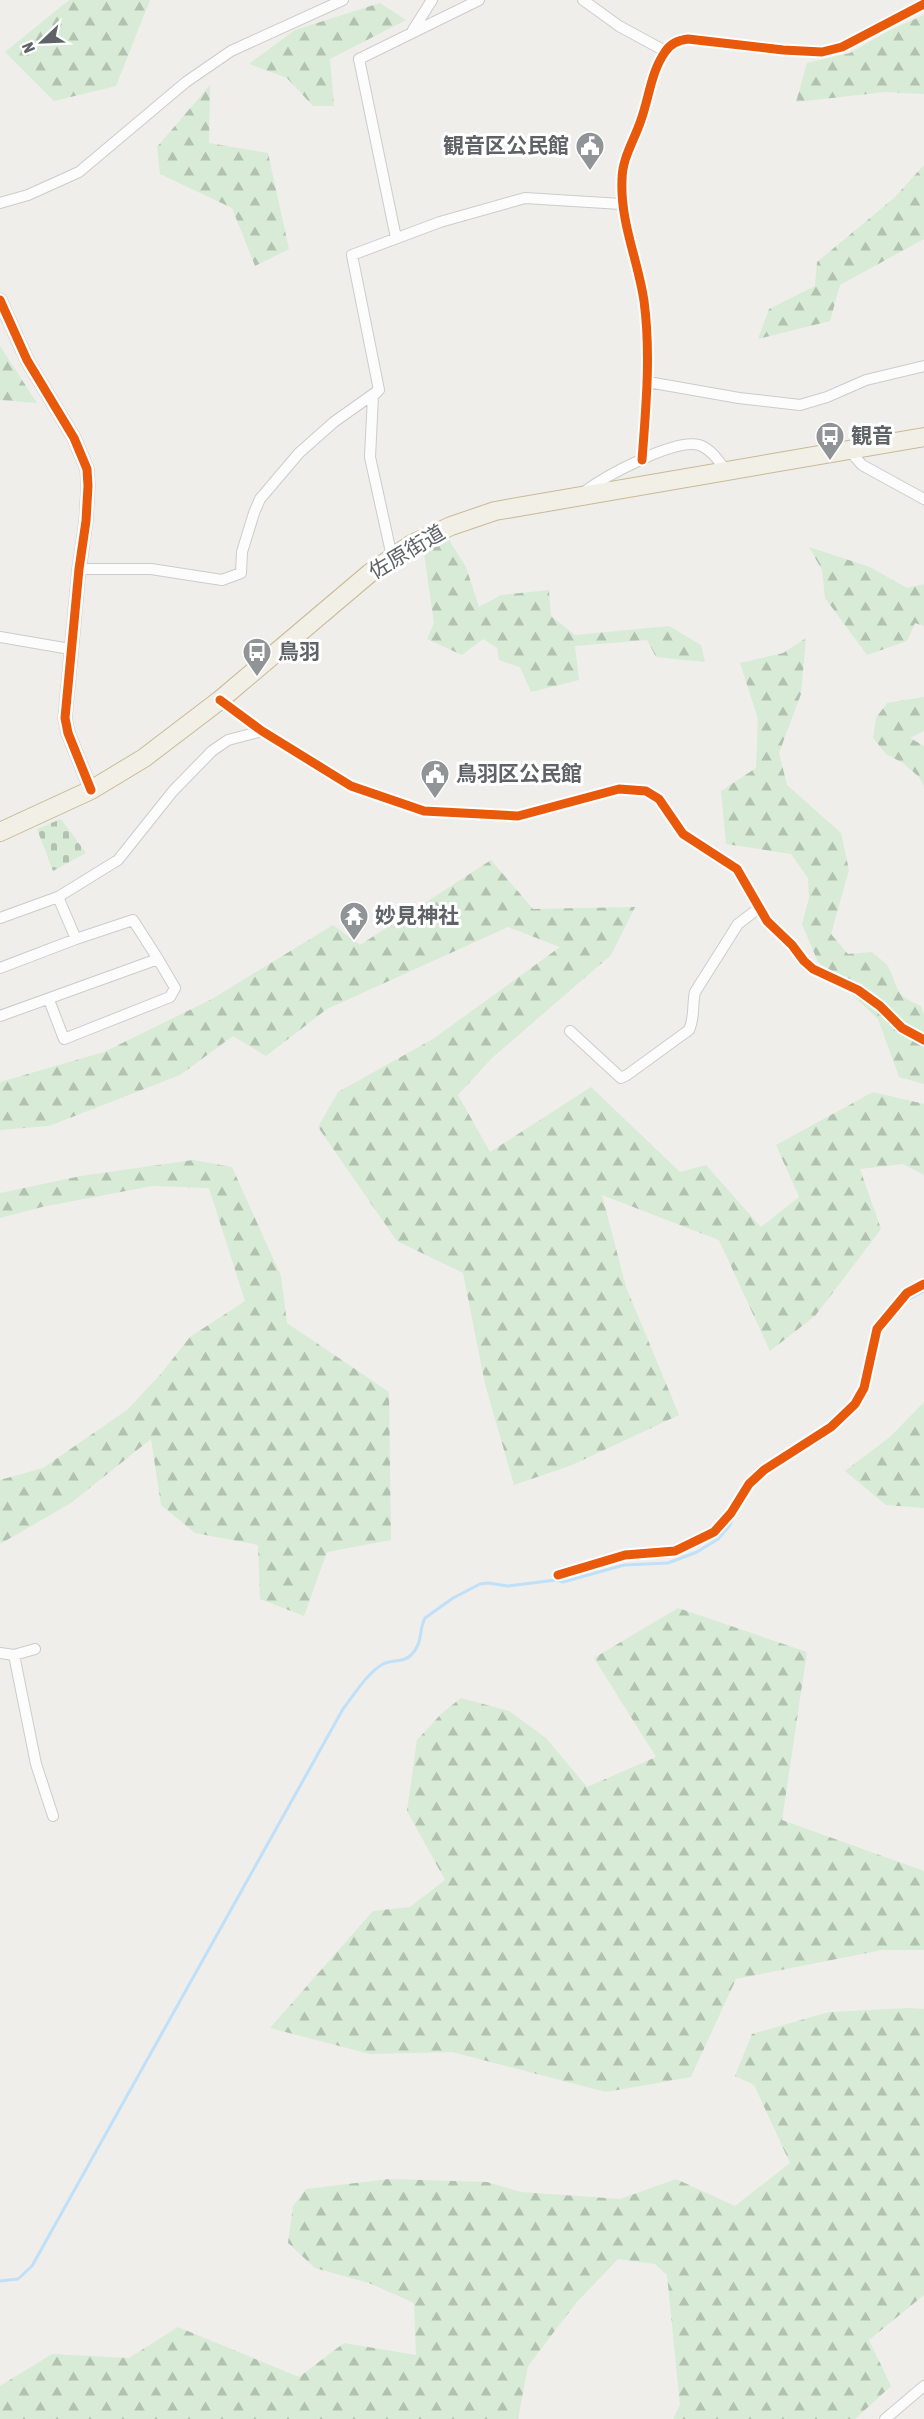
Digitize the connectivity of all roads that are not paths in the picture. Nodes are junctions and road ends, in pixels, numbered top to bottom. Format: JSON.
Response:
{"nodes":[{"id":1,"x":343,"y":0,"type":"edge"},
{"id":2,"x":432,"y":0,"type":"edge"},
{"id":3,"x":479,"y":0,"type":"edge"},
{"id":4,"x":583,"y":0,"type":"edge"},
{"id":5,"x":924,"y":4,"type":"edge"},
{"id":6,"x":412,"y":31,"type":"junction"},
{"id":7,"x":665,"y":51,"type":"junction"},
{"id":8,"x":0,"y":203,"type":"edge"},
{"id":9,"x":621,"y":204,"type":"junction"},
{"id":10,"x":396,"y":238,"type":"junction"},
{"id":11,"x":0,"y":300,"type":"edge"},
{"id":12,"x":924,"y":366,"type":"edge"},
{"id":13,"x":648,"y":382,"type":"junction"},
{"id":14,"x":379,"y":390,"type":"junction"},
{"id":15,"x":924,"y":437,"type":"edge"},
{"id":16,"x":849,"y":450,"type":"junction"},
{"id":17,"x":642,"y":460,"type":"junction"},
{"id":18,"x":726,"y":471,"type":"junction"},
{"id":19,"x":578,"y":496,"type":"junction"},
{"id":20,"x":924,"y":499,"type":"edge"},
{"id":21,"x":392,"y":557,"type":"junction"},
{"id":22,"x":79,"y":569,"type":"junction"},
{"id":23,"x":0,"y":638,"type":"edge"},
{"id":24,"x":70,"y":649,"type":"junction"},
{"id":25,"x":220,"y":699,"type":"junction"},
{"id":26,"x":262,"y":731,"type":"junction"},
{"id":27,"x":91,"y":790,"type":"junction"},
{"id":28,"x":0,"y":832,"type":"edge"},
{"id":29,"x":58,"y":897,"type":"junction"},
{"id":30,"x":759,"y":908,"type":"junction"},
{"id":31,"x":0,"y":918,"type":"edge"},
{"id":32,"x":76,"y":939,"type":"junction"},
{"id":33,"x":158,"y":959,"type":"junction"},
{"id":34,"x":0,"y":968,"type":"edge"},
{"id":35,"x":49,"y":1000,"type":"junction"},
{"id":36,"x":0,"y":1016,"type":"edge"},
{"id":37,"x":570,"y":1031,"type":"dead end"},
{"id":38,"x":924,"y":1040,"type":"edge"},
{"id":39,"x":924,"y":1284,"type":"edge"},
{"id":40,"x":558,"y":1575,"type":"dead end"},
{"id":41,"x":35,"y":1649,"type":"dead end"},
{"id":42,"x":0,"y":1653,"type":"edge"},
{"id":43,"x":14,"y":1655,"type":"junction"},
{"id":44,"x":53,"y":1816,"type":"dead end"},
{"id":45,"x":924,"y":2386,"type":"edge"},
{"id":46,"x":885,"y":2419,"type":"edge"}],
"edges":[{"from":1,"to":8,"type":"street"},
{"from":2,"to":6,"type":"street"},
{"from":3,"to":6,"type":"street"},
{"from":4,"to":7,"type":"street"},
{"from":5,"to":7,"type":"street"},
{"from":6,"to":10,"type":"street"},
{"from":7,"to":9,"type":"street"},
{"from":9,"to":10,"type":"street"},
{"from":9,"to":13,"type":"street"},
{"from":10,"to":14,"type":"street"},
{"from":11,"to":22,"type":"street"},
{"from":12,"to":13,"type":"street"},
{"from":13,"to":17,"type":"street"},
{"from":14,"to":21,"type":"street"},
{"from":14,"to":22,"type":"street"},
{"from":15,"to":16,"type":"highway","name":"佐原街道"},
{"from":16,"to":18,"type":"highway","name":"佐原街道"},
{"from":16,"to":20,"type":"street"},
{"from":17,"to":18,"type":"street"},
{"from":17,"to":19,"type":"street"},
{"from":18,"to":19,"type":"highway","name":"佐原街道"},
{"from":19,"to":21,"type":"highway","name":"佐原街道"},
{"from":21,"to":25,"type":"highway","name":"佐原街道"},
{"from":22,"to":24,"type":"street"},
{"from":23,"to":24,"type":"street"},
{"from":24,"to":27,"type":"street"},
{"from":25,"to":26,"type":"street"},
{"from":25,"to":27,"type":"highway","name":"佐原街道"},
{"from":26,"to":29,"type":"street"},
{"from":26,"to":30,"type":"street"},
{"from":27,"to":28,"type":"highway","name":"佐原街道"},
{"from":29,"to":31,"type":"street"},
{"from":29,"to":32,"type":"street"},
{"from":30,"to":37,"type":"street"},
{"from":30,"to":38,"type":"street"},
{"from":32,"to":33,"type":"street"},
{"from":32,"to":34,"type":"street"},
{"from":33,"to":35,"type":"street"},
{"from":33,"to":35,"type":"street"},
{"from":35,"to":36,"type":"street"},
{"from":39,"to":40,"type":"street"},
{"from":41,"to":43,"type":"street"},
{"from":42,"to":43,"type":"street"},
{"from":43,"to":44,"type":"street"},
{"from":45,"to":46,"type":"street"}]}
